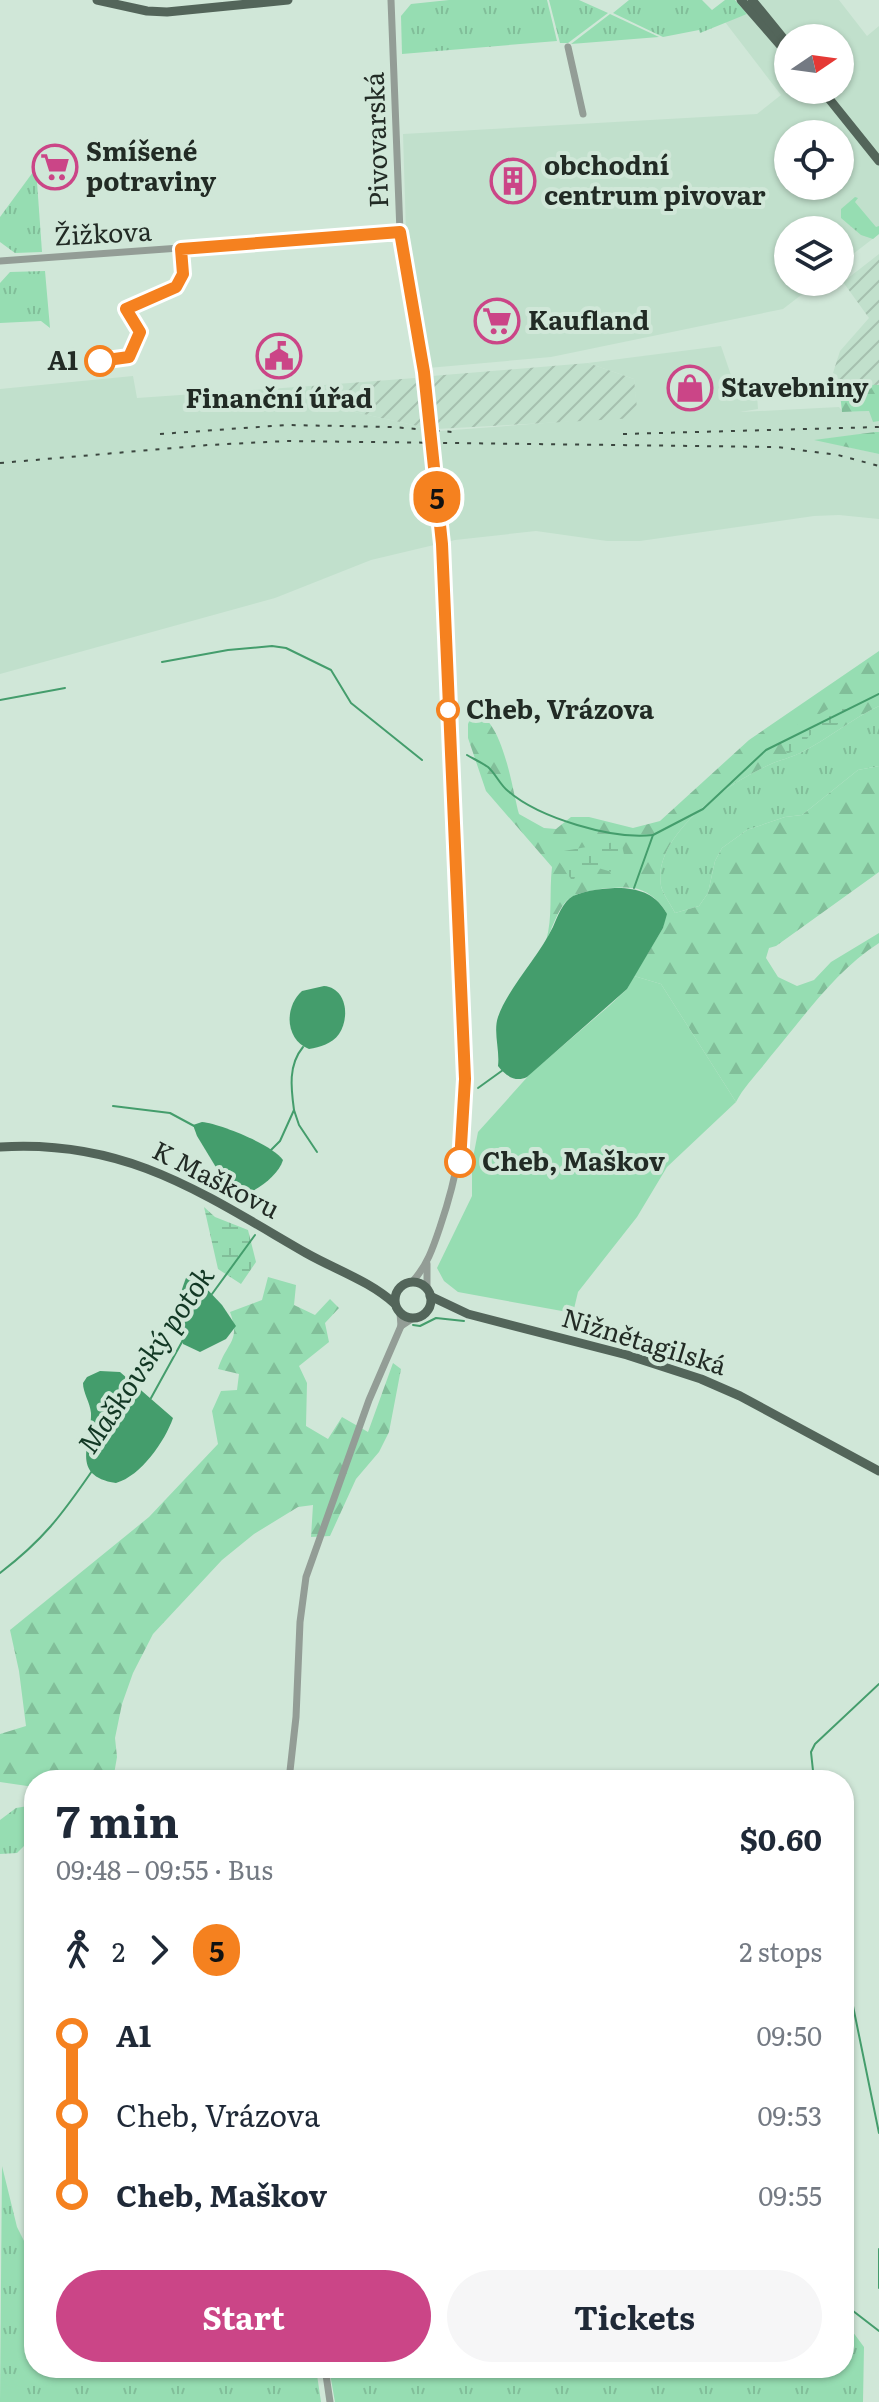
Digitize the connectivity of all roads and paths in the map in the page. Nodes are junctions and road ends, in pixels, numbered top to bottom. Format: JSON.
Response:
{"nodes":[{"id":1,"x":97,"y":0,"type":"edge"},
{"id":2,"x":288,"y":0,"type":"edge"},
{"id":3,"x":391,"y":0,"type":"edge"},
{"id":4,"x":741,"y":0,"type":"edge"},
{"id":5,"x":752,"y":0,"type":"edge"},
{"id":6,"x":774,"y":27,"type":"edge"},
{"id":7,"x":774,"y":38,"type":"edge"},
{"id":8,"x":568,"y":47,"type":"dead end"},
{"id":9,"x":833,"y":104,"type":"edge"},
{"id":10,"x":583,"y":114,"type":"dead end"},
{"id":11,"x":879,"y":161,"type":"edge"},
{"id":12,"x":400,"y":232,"type":"junction"},
{"id":13,"x":0,"y":261,"type":"edge"},
{"id":14,"x":0,"y":1147,"type":"edge"},
{"id":15,"x":428,"y":1262,"type":"junction"},
{"id":16,"x":363,"y":1282,"type":"junction"},
{"id":17,"x":412,"y":1282,"type":"junction"},
{"id":18,"x":401,"y":1287,"type":"junction"},
{"id":19,"x":429,"y":1293,"type":"junction"},
{"id":20,"x":398,"y":1308,"type":"junction"},
{"id":21,"x":425,"y":1313,"type":"junction"},
{"id":22,"x":468,"y":1314,"type":"junction"},
{"id":23,"x":413,"y":1318,"type":"junction"},
{"id":24,"x":401,"y":1326,"type":"junction"},
{"id":25,"x":879,"y":1471,"type":"edge"},
{"id":26,"x":290,"y":1770,"type":"edge"},
{"id":27,"x":326,"y":2378,"type":"edge"},
{"id":28,"x":330,"y":2402,"type":"edge"}],
"edges":[{"from":1,"to":2,"type":"main road"},
{"from":3,"to":12,"type":"street","name":"Pivovarská"},
{"from":4,"to":7,"type":"main road"},
{"from":5,"to":6,"type":"main road"},
{"from":8,"to":10,"type":"street"},
{"from":9,"to":11,"type":"main road"},
{"from":12,"to":13,"type":"street","name":"Žižkova"},
{"from":12,"to":15,"type":"street","name":"Pivovarská"},
{"from":14,"to":16,"type":"main road","name":"K Maškovu"},
{"from":15,"to":17,"type":"street"},
{"from":15,"to":19,"type":"street"},
{"from":16,"to":18,"type":"main road"},
{"from":16,"to":20,"type":"main road","name":"K Maškovu"},
{"from":17,"to":18,"type":"main road"},
{"from":17,"to":19,"type":"main road"},
{"from":18,"to":20,"type":"main road"},
{"from":19,"to":21,"type":"main road"},
{"from":19,"to":22,"type":"main road","name":"Nižnětagilská"},
{"from":20,"to":23,"type":"main road"},
{"from":20,"to":24,"type":"street"},
{"from":21,"to":22,"type":"main road"},
{"from":21,"to":23,"type":"main road"},
{"from":22,"to":25,"type":"main road","name":"Nižnětagilská"},
{"from":23,"to":24,"type":"street"},
{"from":24,"to":26,"type":"street"},
{"from":27,"to":28,"type":"street"}]}
